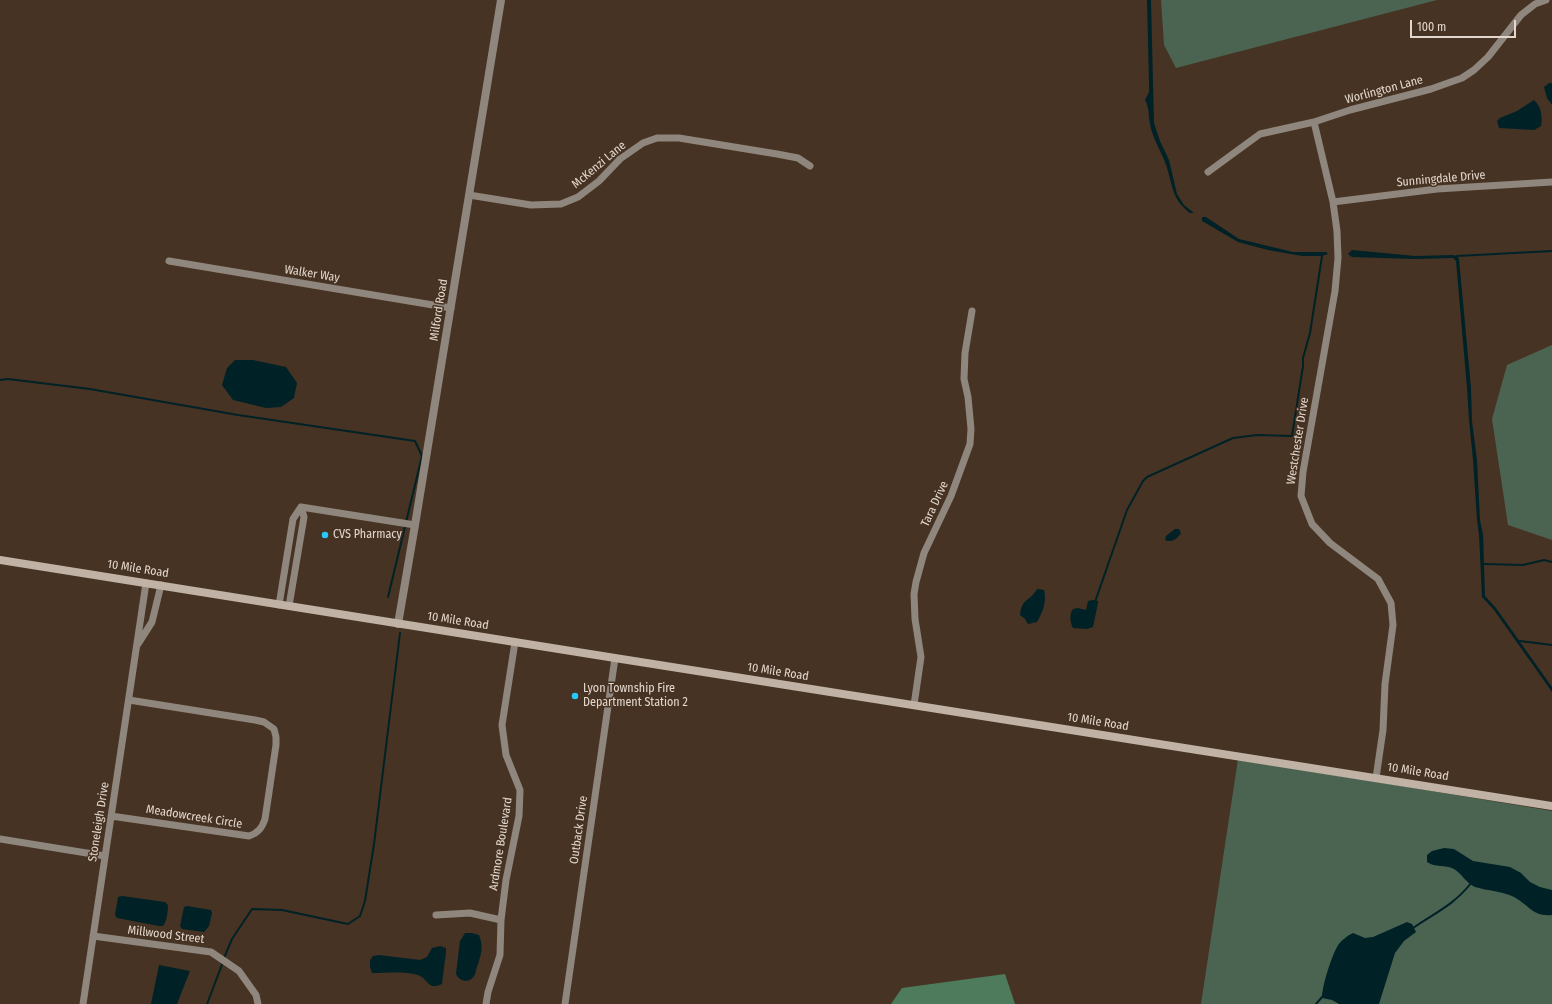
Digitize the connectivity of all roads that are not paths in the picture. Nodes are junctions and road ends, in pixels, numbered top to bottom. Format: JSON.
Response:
{"nodes":[{"id":1,"x":501,"y":0,"type":"edge"},
{"id":2,"x":1546,"y":0,"type":"edge"},
{"id":3,"x":1314,"y":122,"type":"junction"},
{"id":4,"x":810,"y":166,"type":"dead end"},
{"id":5,"x":1208,"y":172,"type":"dead end"},
{"id":6,"x":1552,"y":182,"type":"edge"},
{"id":7,"x":469,"y":195,"type":"junction"},
{"id":8,"x":1332,"y":202,"type":"junction"},
{"id":9,"x":168,"y":261,"type":"dead end"},
{"id":10,"x":451,"y":308,"type":"junction"},
{"id":11,"x":972,"y":310,"type":"dead end"},
{"id":12,"x":300,"y":507,"type":"junction"},
{"id":13,"x":415,"y":525,"type":"junction"},
{"id":14,"x":0,"y":560,"type":"edge"},
{"id":15,"x":146,"y":583,"type":"junction"},
{"id":16,"x":161,"y":585,"type":"junction"},
{"id":17,"x":279,"y":605,"type":"junction"},
{"id":18,"x":289,"y":606,"type":"junction"},
{"id":19,"x":398,"y":624,"type":"junction"},
{"id":20,"x":515,"y":642,"type":"junction"},
{"id":21,"x":138,"y":644,"type":"junction"},
{"id":22,"x":615,"y":658,"type":"junction"},
{"id":23,"x":129,"y":700,"type":"junction"},
{"id":24,"x":914,"y":705,"type":"junction"},
{"id":25,"x":1376,"y":778,"type":"junction"},
{"id":26,"x":1552,"y":806,"type":"edge"},
{"id":27,"x":111,"y":816,"type":"junction"},
{"id":28,"x":0,"y":839,"type":"edge"},
{"id":29,"x":105,"y":856,"type":"junction"},
{"id":30,"x":436,"y":915,"type":"dead end"},
{"id":31,"x":501,"y":920,"type":"junction"},
{"id":32,"x":93,"y":936,"type":"junction"},
{"id":33,"x":83,"y":1004,"type":"edge"},
{"id":34,"x":258,"y":1004,"type":"edge"},
{"id":35,"x":486,"y":1004,"type":"edge"},
{"id":36,"x":565,"y":1004,"type":"edge"}],
"edges":[{"from":1,"to":7,"type":"street","name":"Milford Road"},
{"from":2,"to":3,"type":"street","name":"Worlington Lane"},
{"from":3,"to":5,"type":"street","name":"Worlington Lane"},
{"from":3,"to":8,"type":"street","name":"Westchester Drive"},
{"from":4,"to":7,"type":"street","name":"McKenzi Lane"},
{"from":6,"to":8,"type":"street","name":"Sunningdale Drive"},
{"from":7,"to":10,"type":"street","name":"Milford Road"},
{"from":8,"to":25,"type":"street","name":"Westchester Drive"},
{"from":9,"to":10,"type":"street","name":"Walker Way"},
{"from":10,"to":13,"type":"street","name":"Milford Road"},
{"from":11,"to":24,"type":"street","name":"Tara Drive"},
{"from":12,"to":13,"type":"street"},
{"from":12,"to":17,"type":"street"},
{"from":12,"to":18,"type":"street"},
{"from":13,"to":19,"type":"street","name":"Milford Road"},
{"from":14,"to":15,"type":"main road","name":"10 Mile Road"},
{"from":15,"to":16,"type":"main road","name":"10 Mile Road"},
{"from":15,"to":21,"type":"street","name":"Stoneleigh Drive"},
{"from":16,"to":17,"type":"main road","name":"10 Mile Road"},
{"from":16,"to":21,"type":"street","name":"Stoneleigh Drive"},
{"from":17,"to":18,"type":"main road","name":"10 Mile Road"},
{"from":18,"to":19,"type":"main road","name":"10 Mile Road"},
{"from":19,"to":20,"type":"main road","name":"10 Mile Road"},
{"from":20,"to":22,"type":"main road","name":"10 Mile Road"},
{"from":20,"to":31,"type":"street","name":"Ardmore Boulevard"},
{"from":21,"to":23,"type":"street","name":"Stoneleigh Drive"},
{"from":22,"to":24,"type":"main road","name":"10 Mile Road"},
{"from":22,"to":36,"type":"street","name":"Outback Drive"},
{"from":23,"to":27,"type":"street","name":"Stoneleigh Drive"},
{"from":23,"to":27,"type":"street","name":"Meadowcreek Circle"},
{"from":24,"to":25,"type":"main road","name":"10 Mile Road"},
{"from":25,"to":26,"type":"main road","name":"10 Mile Road"},
{"from":27,"to":29,"type":"street","name":"Stoneleigh Drive"},
{"from":28,"to":29,"type":"street"},
{"from":29,"to":32,"type":"street","name":"Stoneleigh Drive"},
{"from":30,"to":31,"type":"street"},
{"from":31,"to":35,"type":"street","name":"Ardmore Boulevard"},
{"from":32,"to":33,"type":"street","name":"Stoneleigh Drive"},
{"from":32,"to":34,"type":"street","name":"Millwood Street"}]}
